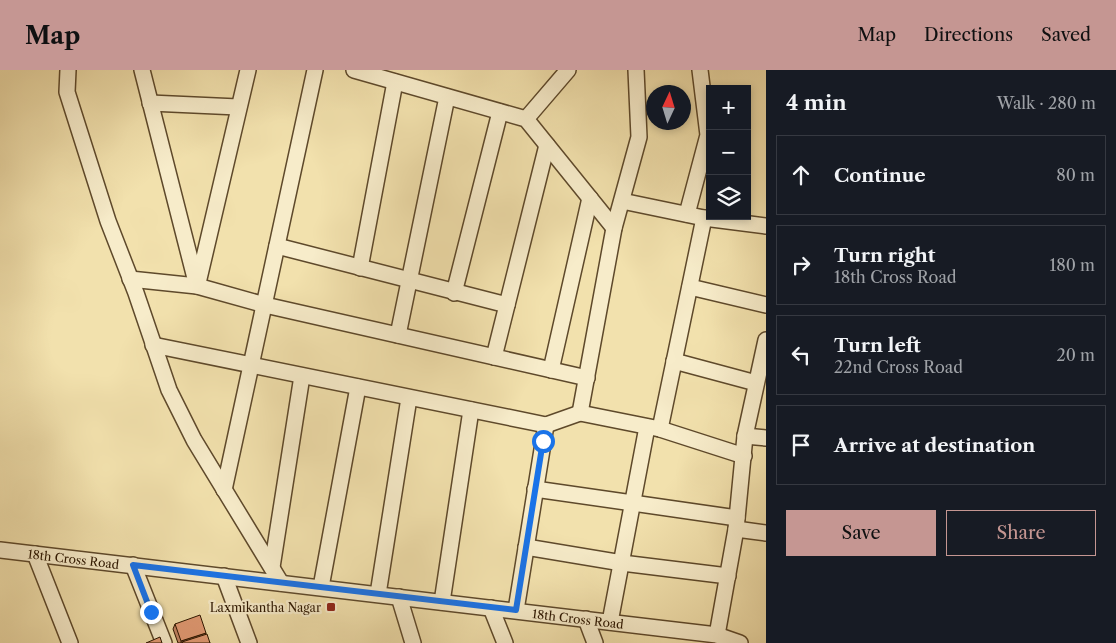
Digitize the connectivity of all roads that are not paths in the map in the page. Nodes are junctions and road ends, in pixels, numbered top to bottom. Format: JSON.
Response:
{"nodes":[{"id":1,"x":68,"y":70,"type":"edge"},
{"id":2,"x":142,"y":70,"type":"edge"},
{"id":3,"x":248,"y":70,"type":"edge"},
{"id":4,"x":315,"y":70,"type":"edge"},
{"id":5,"x":354,"y":70,"type":"edge"},
{"id":6,"x":568,"y":70,"type":"edge"},
{"id":7,"x":636,"y":70,"type":"edge"},
{"id":8,"x":700,"y":70,"type":"edge"},
{"id":9,"x":379,"y":74,"type":"edge"},
{"id":10,"x":395,"y":82,"type":"junction"},
{"id":11,"x":447,"y":97,"type":"junction"},
{"id":12,"x":150,"y":103,"type":"junction"},
{"id":13,"x":238,"y":108,"type":"junction"},
{"id":14,"x":500,"y":112,"type":"junction"},
{"id":15,"x":526,"y":119,"type":"junction"},
{"id":16,"x":547,"y":145,"type":"junction"},
{"id":17,"x":590,"y":198,"type":"junction"},
{"id":18,"x":622,"y":201,"type":"junction"},
{"id":19,"x":687,"y":214,"type":"junction"},
{"id":20,"x":704,"y":218,"type":"junction"},
{"id":21,"x":766,"y":226,"type":"edge"},
{"id":22,"x":614,"y":228,"type":"junction"},
{"id":23,"x":277,"y":246,"type":"junction"},
{"id":24,"x":360,"y":268,"type":"junction"},
{"id":25,"x":130,"y":279,"type":"junction"},
{"id":26,"x":409,"y":281,"type":"junction"},
{"id":27,"x":197,"y":286,"type":"junction"},
{"id":28,"x":690,"y":287,"type":"junction"},
{"id":29,"x":454,"y":293,"type":"junction"},
{"id":30,"x":264,"y":305,"type":"junction"},
{"id":31,"x":766,"y":305,"type":"edge"},
{"id":32,"x":507,"y":306,"type":"junction"},
{"id":33,"x":398,"y":335,"type":"junction"},
{"id":34,"x":766,"y":340,"type":"edge"},
{"id":35,"x":153,"y":345,"type":"junction"},
{"id":36,"x":494,"y":357,"type":"junction"},
{"id":37,"x":674,"y":361,"type":"junction"},
{"id":38,"x":252,"y":366,"type":"junction"},
{"id":39,"x":551,"y":370,"type":"junction"},
{"id":40,"x":302,"y":376,"type":"junction"},
{"id":41,"x":587,"y":378,"type":"junction"},
{"id":42,"x":756,"y":382,"type":"junction"},
{"id":43,"x":358,"y":387,"type":"junction"},
{"id":44,"x":409,"y":398,"type":"junction"},
{"id":45,"x":471,"y":410,"type":"junction"},
{"id":46,"x":580,"y":414,"type":"junction"},
{"id":47,"x":546,"y":425,"type":"junction"},
{"id":48,"x":653,"y":428,"type":"junction"},
{"id":49,"x":745,"y":436,"type":"junction"},
{"id":50,"x":766,"y":438,"type":"edge"},
{"id":51,"x":744,"y":456,"type":"junction"},
{"id":52,"x":535,"y":489,"type":"junction"},
{"id":53,"x":224,"y":490,"type":"junction"},
{"id":54,"x":633,"y":504,"type":"junction"},
{"id":55,"x":737,"y":524,"type":"junction"},
{"id":56,"x":766,"y":533,"type":"edge"},
{"id":57,"x":526,"y":547,"type":"junction"},
{"id":58,"x":0,"y":550,"type":"edge"},
{"id":59,"x":35,"y":554,"type":"junction"},
{"id":60,"x":622,"y":563,"type":"junction"},
{"id":61,"x":133,"y":565,"type":"junction"},
{"id":62,"x":272,"y":567,"type":"junction"},
{"id":63,"x":224,"y":576,"type":"junction"},
{"id":64,"x":728,"y":576,"type":"junction"},
{"id":65,"x":281,"y":583,"type":"junction"},
{"id":66,"x":321,"y":587,"type":"junction"},
{"id":67,"x":378,"y":594,"type":"junction"},
{"id":68,"x":398,"y":597,"type":"junction"},
{"id":69,"x":442,"y":602,"type":"junction"},
{"id":70,"x":491,"y":608,"type":"junction"},
{"id":71,"x":516,"y":610,"type":"junction"},
{"id":72,"x":586,"y":619,"type":"junction"},
{"id":73,"x":610,"y":622,"type":"junction"},
{"id":74,"x":717,"y":635,"type":"junction"},
{"id":75,"x":70,"y":643,"type":"edge"},
{"id":76,"x":164,"y":643,"type":"edge"},
{"id":77,"x":249,"y":643,"type":"edge"},
{"id":78,"x":413,"y":643,"type":"edge"},
{"id":79,"x":505,"y":643,"type":"edge"},
{"id":80,"x":596,"y":643,"type":"edge"},
{"id":81,"x":740,"y":643,"type":"edge"}],
"edges":[{"from":1,"to":25,"type":"street"},
{"from":2,"to":12,"type":"street"},
{"from":3,"to":13,"type":"street"},
{"from":4,"to":23,"type":"street"},
{"from":5,"to":9,"type":"street"},
{"from":6,"to":15,"type":"street"},
{"from":7,"to":18,"type":"street"},
{"from":8,"to":19,"type":"street"},
{"from":9,"to":10,"type":"street"},
{"from":10,"to":11,"type":"street"},
{"from":10,"to":24,"type":"street"},
{"from":11,"to":14,"type":"street"},
{"from":11,"to":26,"type":"street"},
{"from":12,"to":13,"type":"street"},
{"from":12,"to":27,"type":"street"},
{"from":13,"to":27,"type":"street"},
{"from":14,"to":15,"type":"street"},
{"from":14,"to":29,"type":"street"},
{"from":15,"to":16,"type":"street"},
{"from":16,"to":17,"type":"street"},
{"from":16,"to":32,"type":"street"},
{"from":17,"to":22,"type":"street"},
{"from":17,"to":39,"type":"street"},
{"from":18,"to":19,"type":"street"},
{"from":18,"to":22,"type":"street"},
{"from":19,"to":20,"type":"street"},
{"from":20,"to":21,"type":"street"},
{"from":20,"to":28,"type":"street"},
{"from":22,"to":41,"type":"street"},
{"from":23,"to":24,"type":"street"},
{"from":23,"to":30,"type":"street"},
{"from":24,"to":26,"type":"street"},
{"from":25,"to":27,"type":"street"},
{"from":25,"to":35,"type":"street"},
{"from":26,"to":29,"type":"street"},
{"from":26,"to":33,"type":"street"},
{"from":27,"to":30,"type":"street"},
{"from":28,"to":31,"type":"street"},
{"from":28,"to":37,"type":"street"},
{"from":29,"to":32,"type":"street"},
{"from":30,"to":33,"type":"street"},
{"from":30,"to":38,"type":"street"},
{"from":32,"to":36,"type":"street"},
{"from":33,"to":36,"type":"street"},
{"from":34,"to":42,"type":"street"},
{"from":35,"to":38,"type":"street"},
{"from":35,"to":53,"type":"street"},
{"from":36,"to":39,"type":"street"},
{"from":37,"to":42,"type":"street"},
{"from":37,"to":48,"type":"street"},
{"from":38,"to":40,"type":"street"},
{"from":38,"to":53,"type":"street"},
{"from":39,"to":41,"type":"street"},
{"from":40,"to":43,"type":"street"},
{"from":40,"to":62,"type":"street"},
{"from":41,"to":46,"type":"street"},
{"from":42,"to":49,"type":"street"},
{"from":43,"to":44,"type":"street"},
{"from":43,"to":66,"type":"street"},
{"from":44,"to":45,"type":"street"},
{"from":44,"to":67,"type":"street"},
{"from":45,"to":47,"type":"street"},
{"from":45,"to":69,"type":"street"},
{"from":46,"to":47,"type":"street"},
{"from":46,"to":48,"type":"street"},
{"from":47,"to":52,"type":"street"},
{"from":48,"to":51,"type":"street"},
{"from":48,"to":54,"type":"street"},
{"from":49,"to":50,"type":"street"},
{"from":49,"to":51,"type":"street"},
{"from":51,"to":55,"type":"street"},
{"from":52,"to":54,"type":"street"},
{"from":52,"to":57,"type":"street"},
{"from":53,"to":62,"type":"street"},
{"from":54,"to":55,"type":"street"},
{"from":54,"to":60,"type":"street"},
{"from":55,"to":56,"type":"street"},
{"from":55,"to":64,"type":"street"},
{"from":57,"to":60,"type":"street"},
{"from":57,"to":71,"type":"street"},
{"from":58,"to":59,"type":"street","name":"18th Cross Road"},
{"from":59,"to":61,"type":"street","name":"18th Cross Road"},
{"from":59,"to":75,"type":"street"},
{"from":60,"to":64,"type":"street"},
{"from":60,"to":73,"type":"street"},
{"from":61,"to":63,"type":"street","name":"18th Cross Road"},
{"from":61,"to":76,"type":"street"},
{"from":62,"to":65,"type":"street"},
{"from":63,"to":65,"type":"street","name":"18th Cross Road"},
{"from":63,"to":77,"type":"street"},
{"from":64,"to":74,"type":"street"},
{"from":65,"to":66,"type":"street","name":"18th Cross Road"},
{"from":66,"to":67,"type":"street","name":"18th Cross Road"},
{"from":67,"to":68,"type":"street","name":"18th Cross Road"},
{"from":68,"to":69,"type":"street","name":"18th Cross Road"},
{"from":68,"to":78,"type":"street"},
{"from":69,"to":70,"type":"street","name":"18th Cross Road"},
{"from":70,"to":71,"type":"street","name":"18th Cross Road"},
{"from":70,"to":79,"type":"street"},
{"from":71,"to":72,"type":"street","name":"18th Cross Road"},
{"from":72,"to":73,"type":"street","name":"18th Cross Road"},
{"from":72,"to":80,"type":"street"},
{"from":73,"to":74,"type":"street","name":"18th Cross Road"},
{"from":74,"to":81,"type":"street","name":"18th Cross Road"}]}
